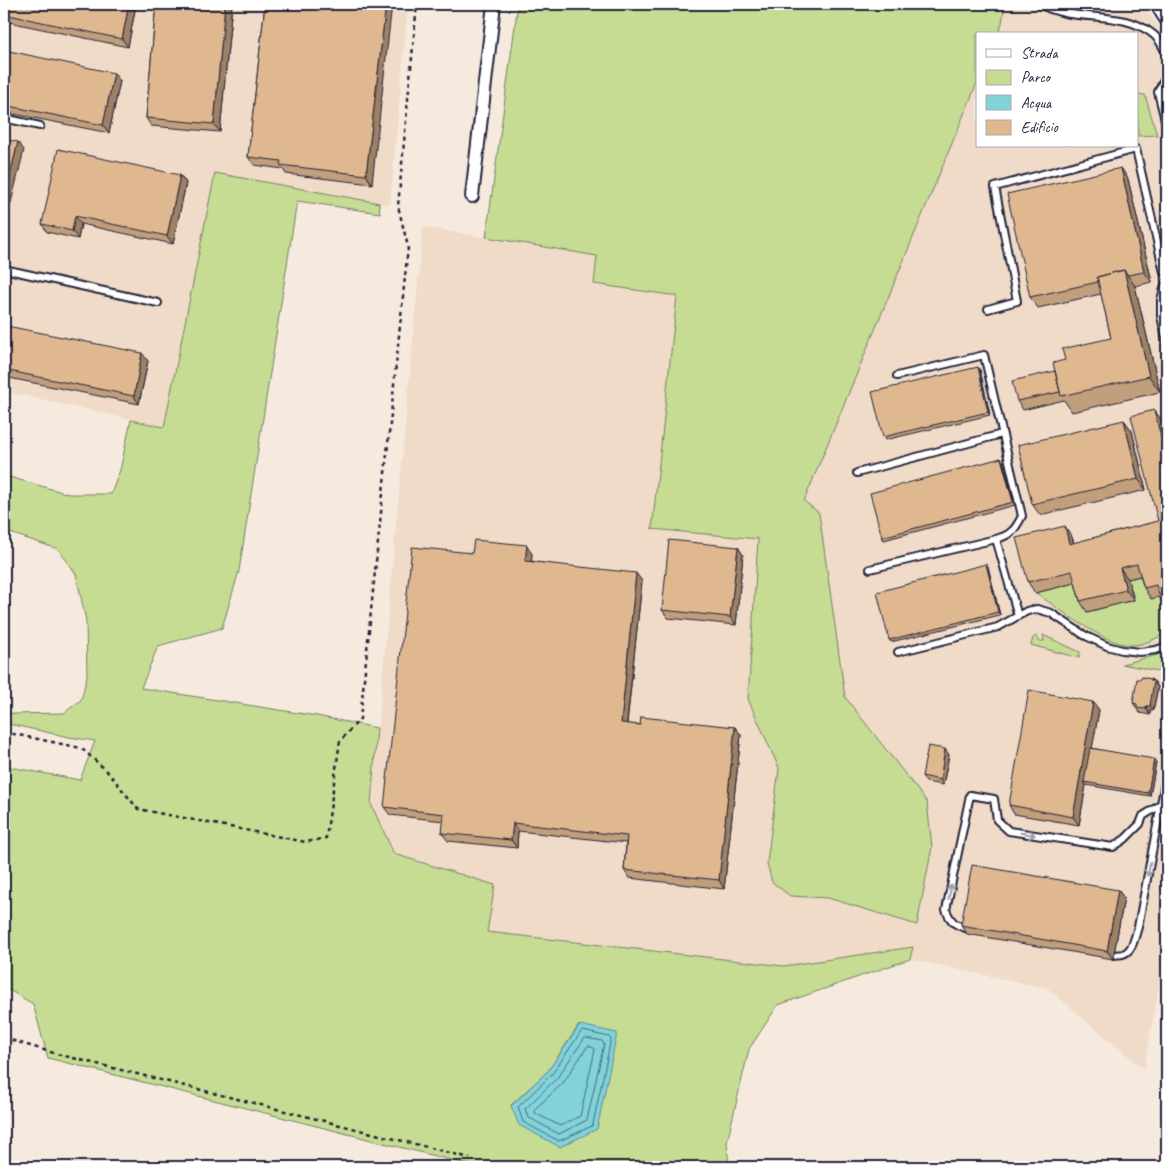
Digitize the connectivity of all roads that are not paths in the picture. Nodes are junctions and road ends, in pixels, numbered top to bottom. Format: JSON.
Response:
{"nodes":[{"id":1,"x":494,"y":4,"type":"edge"},
{"id":2,"x":1039,"y":4,"type":"edge"},
{"id":3,"x":1159,"y":4,"type":"edge"},
{"id":4,"x":1167,"y":16,"type":"edge"},
{"id":5,"x":1167,"y":54,"type":"edge"},
{"id":6,"x":1167,"y":74,"type":"edge"},
{"id":7,"x":4,"y":118,"type":"edge"},
{"id":8,"x":40,"y":126,"type":"dead end"},
{"id":9,"x":1167,"y":128,"type":"edge"},
{"id":10,"x":472,"y":196,"type":"dead end"},
{"id":11,"x":4,"y":269,"type":"edge"},
{"id":12,"x":158,"y":303,"type":"dead end"},
{"id":13,"x":988,"y":309,"type":"dead end"},
{"id":14,"x":1167,"y":343,"type":"edge"},
{"id":15,"x":897,"y":376,"type":"dead end"},
{"id":16,"x":1002,"y":434,"type":"junction"},
{"id":17,"x":857,"y":473,"type":"dead end"},
{"id":18,"x":996,"y":540,"type":"junction"},
{"id":19,"x":870,"y":569,"type":"dead end"},
{"id":20,"x":1018,"y":616,"type":"junction"},
{"id":21,"x":1167,"y":646,"type":"edge"},
{"id":22,"x":898,"y":652,"type":"dead end"},
{"id":23,"x":1167,"y":740,"type":"edge"},
{"id":24,"x":1167,"y":757,"type":"edge"},
{"id":25,"x":1167,"y":772,"type":"edge"},
{"id":26,"x":1162,"y":804,"type":"junction"},
{"id":27,"x":968,"y":929,"type":"edge"},
{"id":28,"x":1114,"y":955,"type":"dead end"}],
"edges":[{"from":1,"to":10,"type":"street"},
{"from":2,"to":5,"type":"lane"},
{"from":3,"to":4,"type":"street"},
{"from":6,"to":9,"type":"lane"},
{"from":7,"to":8,"type":"lane"},
{"from":11,"to":12,"type":"lane"},
{"from":13,"to":14,"type":"lane"},
{"from":15,"to":16,"type":"lane"},
{"from":16,"to":17,"type":"lane"},
{"from":16,"to":18,"type":"lane"},
{"from":18,"to":19,"type":"lane"},
{"from":18,"to":20,"type":"lane"},
{"from":20,"to":21,"type":"lane"},
{"from":20,"to":22,"type":"lane"},
{"from":23,"to":24,"type":"lane"},
{"from":25,"to":26,"type":"lane"},
{"from":27,"to":26,"type":"lane","one_way":true},
{"from":26,"to":28,"type":"lane","one_way":true}]}
